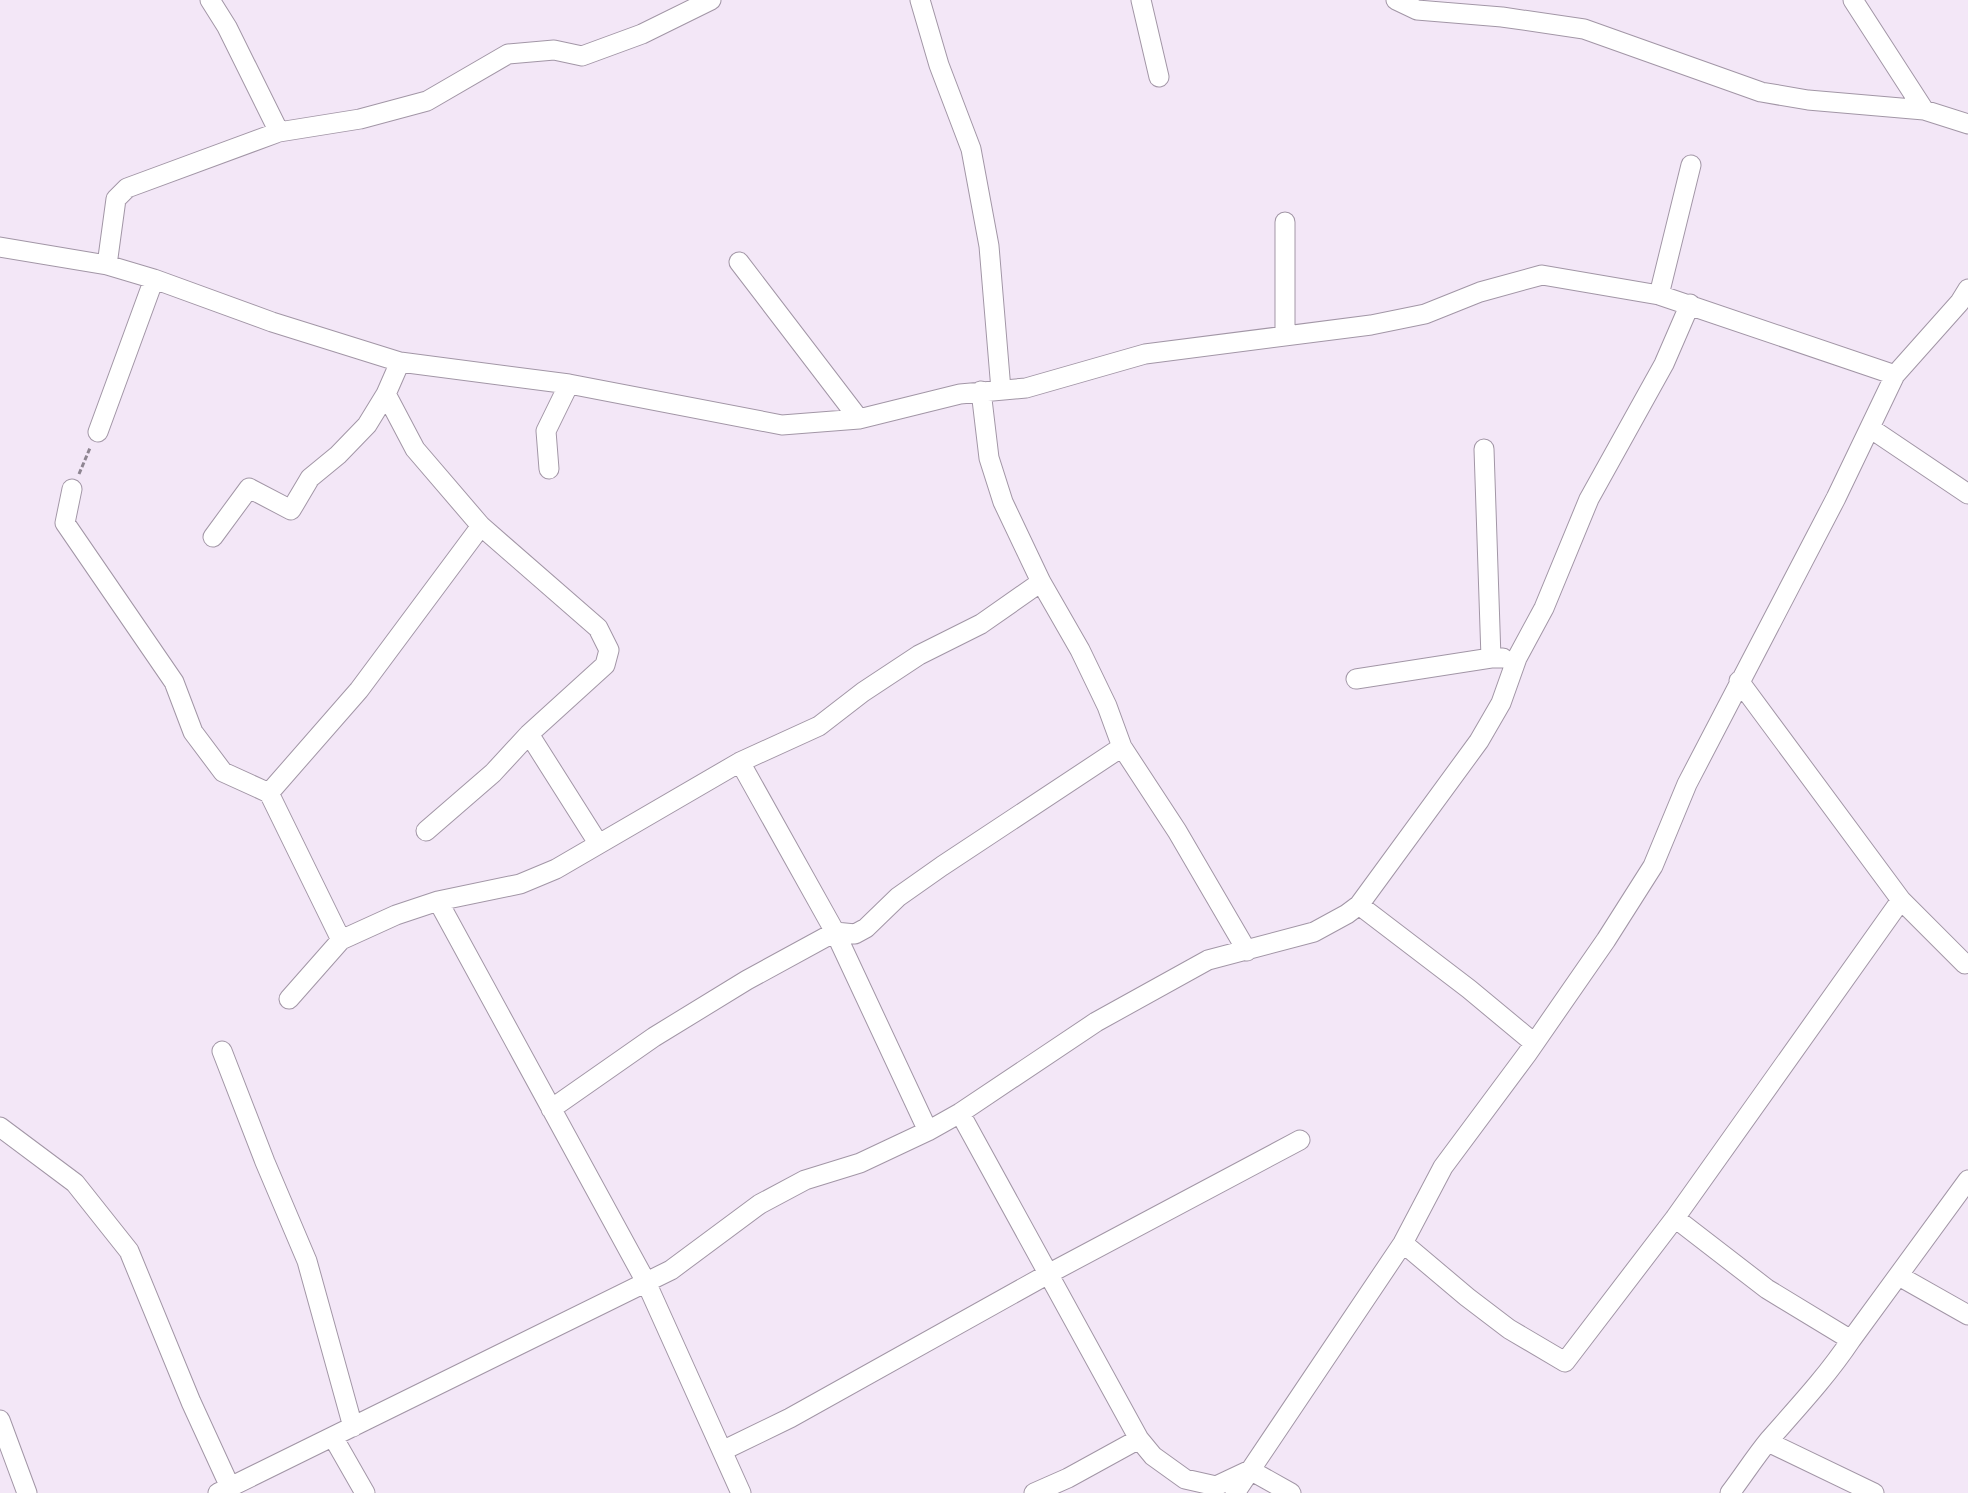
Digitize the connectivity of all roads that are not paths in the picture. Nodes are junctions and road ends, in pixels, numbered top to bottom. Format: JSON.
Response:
{"nodes":[{"id":1,"x":210,"y":0,"type":"edge"},
{"id":2,"x":711,"y":0,"type":"edge"},
{"id":3,"x":920,"y":0,"type":"edge"},
{"id":4,"x":1141,"y":0,"type":"edge"},
{"id":5,"x":1396,"y":0,"type":"edge"},
{"id":6,"x":1853,"y":0,"type":"edge"},
{"id":7,"x":1159,"y":77,"type":"dead end"},
{"id":8,"x":1924,"y":110,"type":"junction"},
{"id":9,"x":1968,"y":124,"type":"edge"},
{"id":10,"x":279,"y":132,"type":"junction"},
{"id":11,"x":1691,"y":165,"type":"dead end"},
{"id":12,"x":1285,"y":222,"type":"dead end"},
{"id":13,"x":0,"y":247,"type":"edge"},
{"id":14,"x":739,"y":262,"type":"dead end"},
{"id":15,"x":107,"y":265,"type":"junction"},
{"id":16,"x":154,"y":279,"type":"junction"},
{"id":17,"x":1968,"y":289,"type":"edge"},
{"id":18,"x":1659,"y":295,"type":"junction"},
{"id":19,"x":1690,"y":304,"type":"junction"},
{"id":20,"x":1285,"y":336,"type":"junction"},
{"id":21,"x":400,"y":362,"type":"junction"},
{"id":22,"x":1895,"y":375,"type":"junction"},
{"id":23,"x":569,"y":384,"type":"junction"},
{"id":24,"x":981,"y":390,"type":"junction"},
{"id":25,"x":1002,"y":390,"type":"junction"},
{"id":26,"x":386,"y":394,"type":"junction"},
{"id":27,"x":859,"y":419,"type":"junction"},
{"id":28,"x":1870,"y":428,"type":"junction"},
{"id":29,"x":98,"y":432,"type":"road end"},
{"id":30,"x":1484,"y":449,"type":"dead end"},
{"id":31,"x":549,"y":469,"type":"dead end"},
{"id":32,"x":72,"y":489,"type":"road end"},
{"id":33,"x":1968,"y":494,"type":"edge"},
{"id":34,"x":481,"y":526,"type":"junction"},
{"id":35,"x":213,"y":537,"type":"dead end"},
{"id":36,"x":1041,"y":582,"type":"junction"},
{"id":37,"x":1491,"y":658,"type":"junction"},
{"id":38,"x":1517,"y":658,"type":"junction"},
{"id":39,"x":1356,"y":679,"type":"dead end"},
{"id":40,"x":1740,"y":681,"type":"junction"},
{"id":41,"x":529,"y":734,"type":"junction"},
{"id":42,"x":1122,"y":747,"type":"junction"},
{"id":43,"x":740,"y":762,"type":"junction"},
{"id":44,"x":269,"y":793,"type":"junction"},
{"id":45,"x":426,"y":831,"type":"dead end"},
{"id":46,"x":598,"y":843,"type":"junction"},
{"id":47,"x":1901,"y":900,"type":"junction"},
{"id":48,"x":438,"y":902,"type":"junction"},
{"id":49,"x":1359,"y":905,"type":"junction"},
{"id":50,"x":835,"y":932,"type":"junction"},
{"id":51,"x":341,"y":940,"type":"junction"},
{"id":52,"x":1246,"y":950,"type":"junction"},
{"id":53,"x":1965,"y":964,"type":"dead end"},
{"id":54,"x":289,"y":999,"type":"dead end"},
{"id":55,"x":1534,"y":1043,"type":"junction"},
{"id":56,"x":222,"y":1051,"type":"dead end"},
{"id":57,"x":551,"y":1109,"type":"junction"},
{"id":58,"x":960,"y":1113,"type":"junction"},
{"id":59,"x":0,"y":1127,"type":"edge"},
{"id":60,"x":928,"y":1131,"type":"junction"},
{"id":61,"x":1300,"y":1140,"type":"dead end"},
{"id":62,"x":1968,"y":1180,"type":"edge"},
{"id":63,"x":1675,"y":1218,"type":"junction"},
{"id":64,"x":1403,"y":1243,"type":"junction"},
{"id":65,"x":1050,"y":1273,"type":"junction"},
{"id":66,"x":1899,"y":1276,"type":"junction"},
{"id":67,"x":646,"y":1282,"type":"junction"},
{"id":68,"x":1968,"y":1315,"type":"edge"},
{"id":69,"x":1851,"y":1340,"type":"junction"},
{"id":70,"x":0,"y":1420,"type":"edge"},
{"id":71,"x":353,"y":1427,"type":"junction"},
{"id":72,"x":333,"y":1437,"type":"junction"},
{"id":73,"x":1139,"y":1438,"type":"junction"},
{"id":74,"x":1768,"y":1442,"type":"junction"},
{"id":75,"x":722,"y":1451,"type":"junction"},
{"id":76,"x":1250,"y":1470,"type":"junction"},
{"id":77,"x":224,"y":1490,"type":"edge"},
{"id":78,"x":27,"y":1493,"type":"edge"},
{"id":79,"x":365,"y":1493,"type":"edge"},
{"id":80,"x":741,"y":1493,"type":"edge"},
{"id":81,"x":1034,"y":1493,"type":"edge"},
{"id":82,"x":1235,"y":1493,"type":"edge"},
{"id":83,"x":1291,"y":1493,"type":"edge"},
{"id":84,"x":1730,"y":1493,"type":"edge"},
{"id":85,"x":1874,"y":1493,"type":"edge"}],
"edges":[{"from":1,"to":10,"type":"street"},
{"from":2,"to":10,"type":"street"},
{"from":3,"to":25,"type":"street"},
{"from":4,"to":7,"type":"street"},
{"from":5,"to":8,"type":"street"},
{"from":6,"to":8,"type":"street"},
{"from":8,"to":9,"type":"street"},
{"from":10,"to":15,"type":"street"},
{"from":11,"to":18,"type":"street"},
{"from":12,"to":20,"type":"street"},
{"from":13,"to":15,"type":"street"},
{"from":14,"to":27,"type":"street"},
{"from":15,"to":16,"type":"street"},
{"from":16,"to":21,"type":"street"},
{"from":16,"to":29,"type":"street"},
{"from":17,"to":22,"type":"street"},
{"from":18,"to":19,"type":"street"},
{"from":18,"to":20,"type":"street"},
{"from":19,"to":22,"type":"street"},
{"from":19,"to":38,"type":"street"},
{"from":20,"to":25,"type":"street"},
{"from":21,"to":23,"type":"street"},
{"from":21,"to":26,"type":"street"},
{"from":22,"to":28,"type":"street"},
{"from":23,"to":27,"type":"street"},
{"from":23,"to":31,"type":"street"},
{"from":24,"to":25,"type":"street"},
{"from":24,"to":27,"type":"street"},
{"from":24,"to":36,"type":"street"},
{"from":26,"to":34,"type":"street"},
{"from":26,"to":35,"type":"street"},
{"from":28,"to":33,"type":"street"},
{"from":28,"to":40,"type":"street"},
{"from":30,"to":37,"type":"street"},
{"from":32,"to":44,"type":"street"},
{"from":34,"to":41,"type":"street"},
{"from":34,"to":44,"type":"street"},
{"from":36,"to":42,"type":"street"},
{"from":36,"to":43,"type":"street"},
{"from":37,"to":38,"type":"street"},
{"from":37,"to":39,"type":"street"},
{"from":38,"to":49,"type":"street"},
{"from":40,"to":47,"type":"street"},
{"from":40,"to":55,"type":"street"},
{"from":41,"to":45,"type":"street"},
{"from":41,"to":46,"type":"street"},
{"from":42,"to":50,"type":"street"},
{"from":42,"to":52,"type":"street"},
{"from":43,"to":46,"type":"street"},
{"from":43,"to":50,"type":"street"},
{"from":44,"to":51,"type":"street"},
{"from":46,"to":48,"type":"street"},
{"from":47,"to":53,"type":"street"},
{"from":47,"to":63,"type":"street"},
{"from":48,"to":51,"type":"street"},
{"from":48,"to":57,"type":"street"},
{"from":49,"to":52,"type":"street"},
{"from":49,"to":55,"type":"street"},
{"from":50,"to":57,"type":"street"},
{"from":50,"to":60,"type":"street"},
{"from":51,"to":54,"type":"street"},
{"from":52,"to":58,"type":"street"},
{"from":55,"to":64,"type":"street"},
{"from":56,"to":71,"type":"street"},
{"from":57,"to":67,"type":"street"},
{"from":58,"to":60,"type":"street"},
{"from":58,"to":65,"type":"street"},
{"from":59,"to":77,"type":"street"},
{"from":60,"to":67,"type":"street"},
{"from":61,"to":65,"type":"street"},
{"from":62,"to":66,"type":"street"},
{"from":63,"to":64,"type":"street"},
{"from":63,"to":69,"type":"street"},
{"from":64,"to":76,"type":"street"},
{"from":65,"to":73,"type":"street"},
{"from":65,"to":75,"type":"street"},
{"from":66,"to":68,"type":"street"},
{"from":66,"to":69,"type":"street"},
{"from":67,"to":71,"type":"street"},
{"from":67,"to":75,"type":"street"},
{"from":69,"to":74,"type":"street"},
{"from":70,"to":78,"type":"street"},
{"from":71,"to":72,"type":"street"},
{"from":72,"to":77,"type":"street"},
{"from":72,"to":79,"type":"street"},
{"from":73,"to":76,"type":"street"},
{"from":73,"to":81,"type":"street"},
{"from":74,"to":84,"type":"street"},
{"from":74,"to":85,"type":"street"},
{"from":75,"to":80,"type":"street"},
{"from":76,"to":82,"type":"street"},
{"from":76,"to":83,"type":"street"}]}
